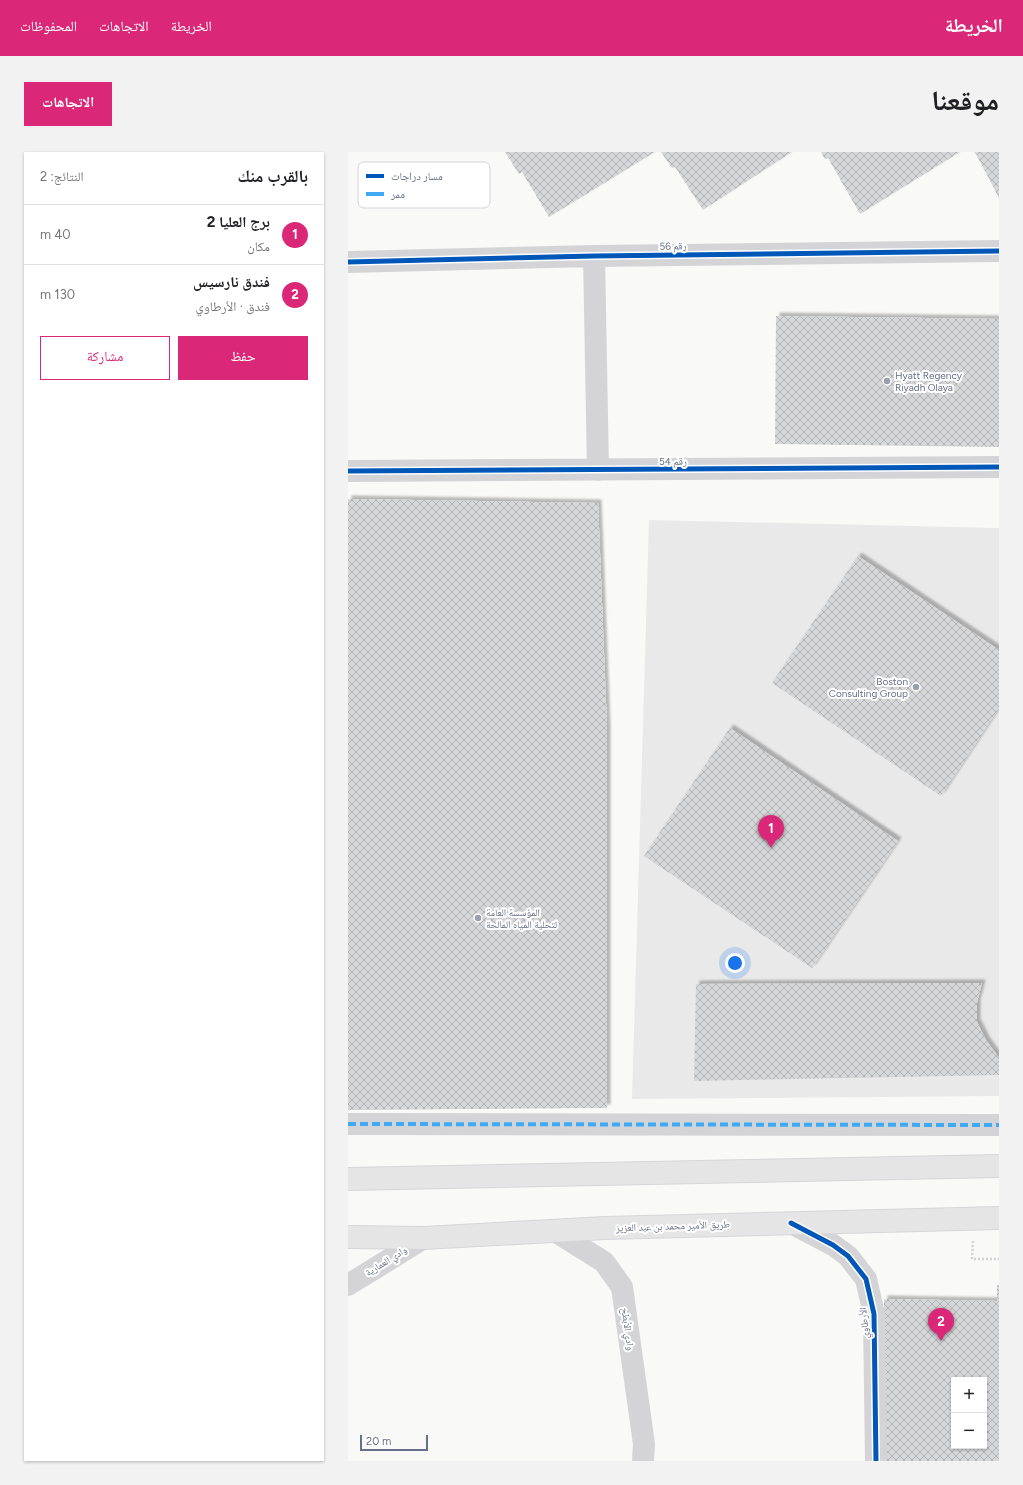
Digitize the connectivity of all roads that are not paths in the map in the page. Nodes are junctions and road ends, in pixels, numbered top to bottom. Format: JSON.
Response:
{"nodes":[{"id":1,"x":999,"y":252,"type":"edge"},
{"id":2,"x":594,"y":256,"type":"junction"},
{"id":3,"x":348,"y":262,"type":"edge"},
{"id":4,"x":999,"y":467,"type":"edge"},
{"id":5,"x":598,"y":470,"type":"junction"},
{"id":6,"x":348,"y":471,"type":"edge"},
{"id":7,"x":348,"y":1124,"type":"edge"},
{"id":8,"x":999,"y":1125,"type":"edge"},
{"id":9,"x":999,"y":1166,"type":"edge"},
{"id":10,"x":349,"y":1179,"type":"edge"},
{"id":11,"x":999,"y":1218,"type":"edge"},
{"id":12,"x":791,"y":1222,"type":"junction"},
{"id":13,"x":554,"y":1230,"type":"junction"},
{"id":14,"x":348,"y":1237,"type":"edge"},
{"id":15,"x":424,"y":1238,"type":"junction"},
{"id":16,"x":348,"y":1285,"type":"edge"},
{"id":17,"x":643,"y":1461,"type":"edge"},
{"id":18,"x":876,"y":1461,"type":"edge"}],
"edges":[{"from":1,"to":2,"type":"street","name":"رقم 56"},
{"from":2,"to":3,"type":"street","name":"رقم 56"},
{"from":2,"to":5,"type":"street"},
{"from":4,"to":5,"type":"street","name":"رقم 54"},
{"from":5,"to":6,"type":"street","name":"رقم 54"},
{"from":7,"to":8,"type":"street"},
{"from":9,"to":10,"type":"main road"},
{"from":11,"to":12,"type":"main road","name":"طريق الأمير محمد بن عبد العزيز"},
{"from":12,"to":13,"type":"main road","name":"طريق الأمير محمد بن عبد العزيز"},
{"from":12,"to":18,"type":"street","name":"الأرطاوي"},
{"from":13,"to":15,"type":"main road","name":"طريق الأمير محمد بن عبد العزيز"},
{"from":13,"to":17,"type":"street","name":"وادي الأبطح"},
{"from":14,"to":15,"type":"main road","name":"طريق الأمير محمد بن عبد العزيز"},
{"from":15,"to":16,"type":"street","name":"وادي العمارية"}]}
